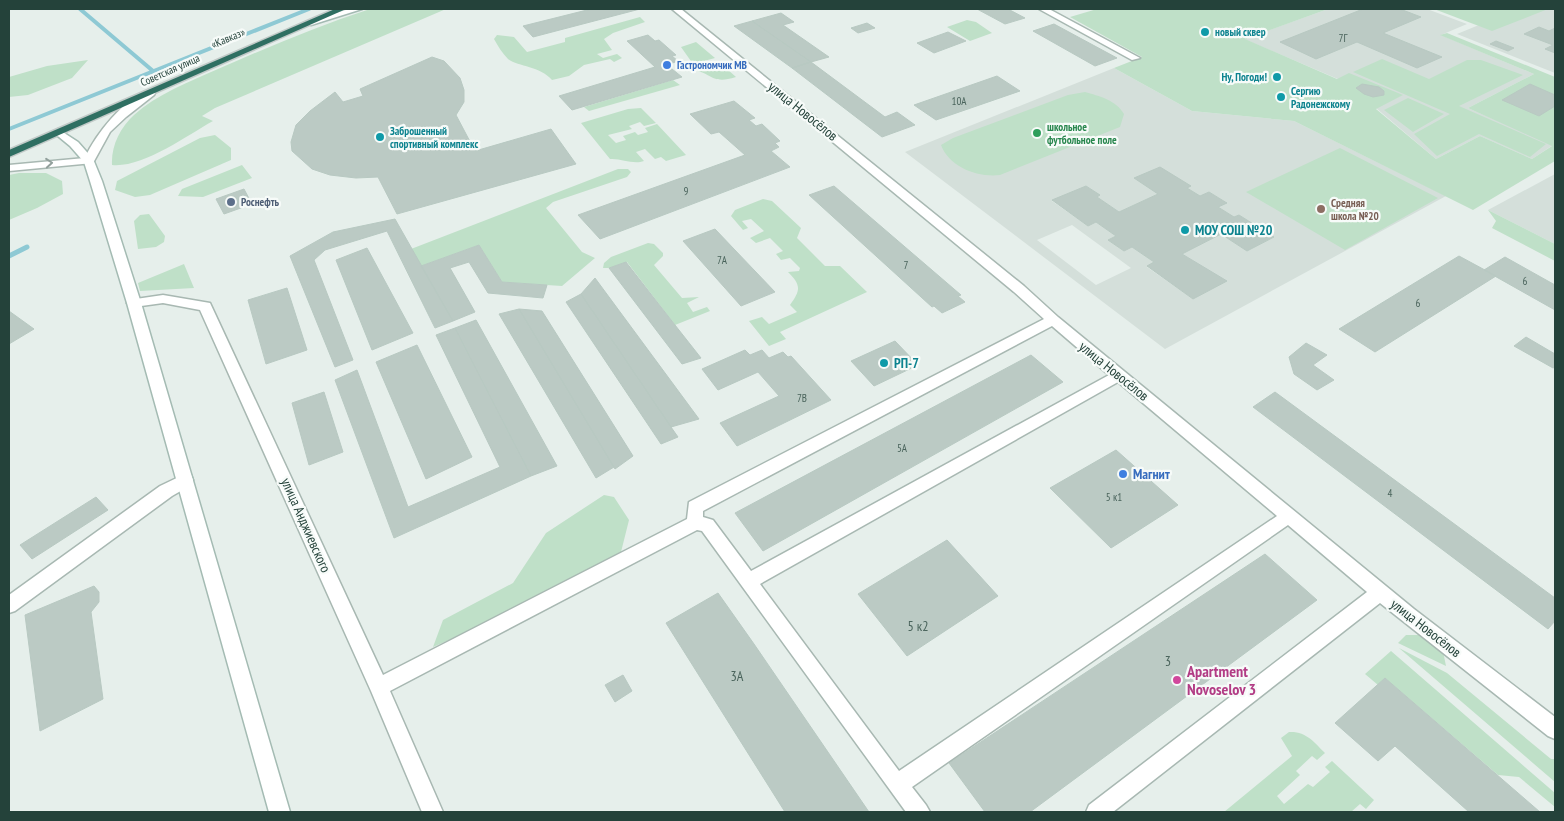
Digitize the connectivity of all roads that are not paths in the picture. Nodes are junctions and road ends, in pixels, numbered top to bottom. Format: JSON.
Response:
{"nodes":[{"id":1,"x":329,"y":9,"type":"edge"},
{"id":2,"x":342,"y":9,"type":"edge"},
{"id":3,"x":358,"y":9,"type":"edge"},
{"id":4,"x":676,"y":9,"type":"edge"},
{"id":5,"x":1042,"y":9,"type":"edge"},
{"id":6,"x":311,"y":22,"type":"junction"},
{"id":7,"x":1135,"y":58,"type":"dead end"},
{"id":8,"x":150,"y":93,"type":"junction"},
{"id":9,"x":58,"y":132,"type":"junction"},
{"id":10,"x":9,"y":154,"type":"edge"},
{"id":11,"x":89,"y":161,"type":"junction"},
{"id":12,"x":9,"y":168,"type":"edge"},
{"id":13,"x":134,"y":303,"type":"junction"},
{"id":14,"x":1053,"y":320,"type":"junction"},
{"id":15,"x":1120,"y":375,"type":"junction"},
{"id":16,"x":185,"y":480,"type":"junction"},
{"id":17,"x":1289,"y":516,"type":"junction"},
{"id":18,"x":695,"y":523,"type":"junction"},
{"id":19,"x":747,"y":582,"type":"junction"},
{"id":20,"x":1380,"y":592,"type":"junction"},
{"id":21,"x":9,"y":605,"type":"edge"},
{"id":22,"x":379,"y":687,"type":"junction"},
{"id":23,"x":1555,"y":729,"type":"edge"},
{"id":24,"x":897,"y":784,"type":"junction"},
{"id":25,"x":280,"y":812,"type":"edge"},
{"id":26,"x":432,"y":812,"type":"edge"},
{"id":27,"x":919,"y":812,"type":"edge"},
{"id":28,"x":1096,"y":812,"type":"edge"}],
"edges":[{"from":1,"to":9,"type":"highway","name":"«Кавказ»"},
{"from":2,"to":6,"type":"highway","name":"Советская улица"},
{"from":3,"to":6,"type":"street"},
{"from":4,"to":14,"type":"street","name":"улица Новосёлов"},
{"from":5,"to":7,"type":"street"},
{"from":6,"to":8,"type":"highway","name":"Советская улица"},
{"from":8,"to":9,"type":"highway","name":"Советская улица"},
{"from":8,"to":11,"type":"street"},
{"from":9,"to":10,"type":"highway","name":"Советская улица"},
{"from":9,"to":11,"type":"street"},
{"from":12,"to":11,"type":"street","one_way":true},
{"from":11,"to":13,"type":"street"},
{"from":13,"to":16,"type":"street"},
{"from":13,"to":22,"type":"street","name":"улица Анджиевского"},
{"from":14,"to":15,"type":"street","name":"улица Новосёлов"},
{"from":14,"to":18,"type":"street"},
{"from":15,"to":17,"type":"street","name":"улица Новосёлов"},
{"from":15,"to":19,"type":"street"},
{"from":16,"to":21,"type":"street"},
{"from":16,"to":25,"type":"street"},
{"from":17,"to":20,"type":"street","name":"улица Новосёлов"},
{"from":17,"to":24,"type":"street"},
{"from":18,"to":19,"type":"street"},
{"from":18,"to":22,"type":"street"},
{"from":19,"to":24,"type":"street"},
{"from":20,"to":23,"type":"street","name":"улица Новосёлов"},
{"from":20,"to":28,"type":"street"},
{"from":22,"to":26,"type":"street","name":"улица Анджиевского"},
{"from":24,"to":27,"type":"street"}]}
